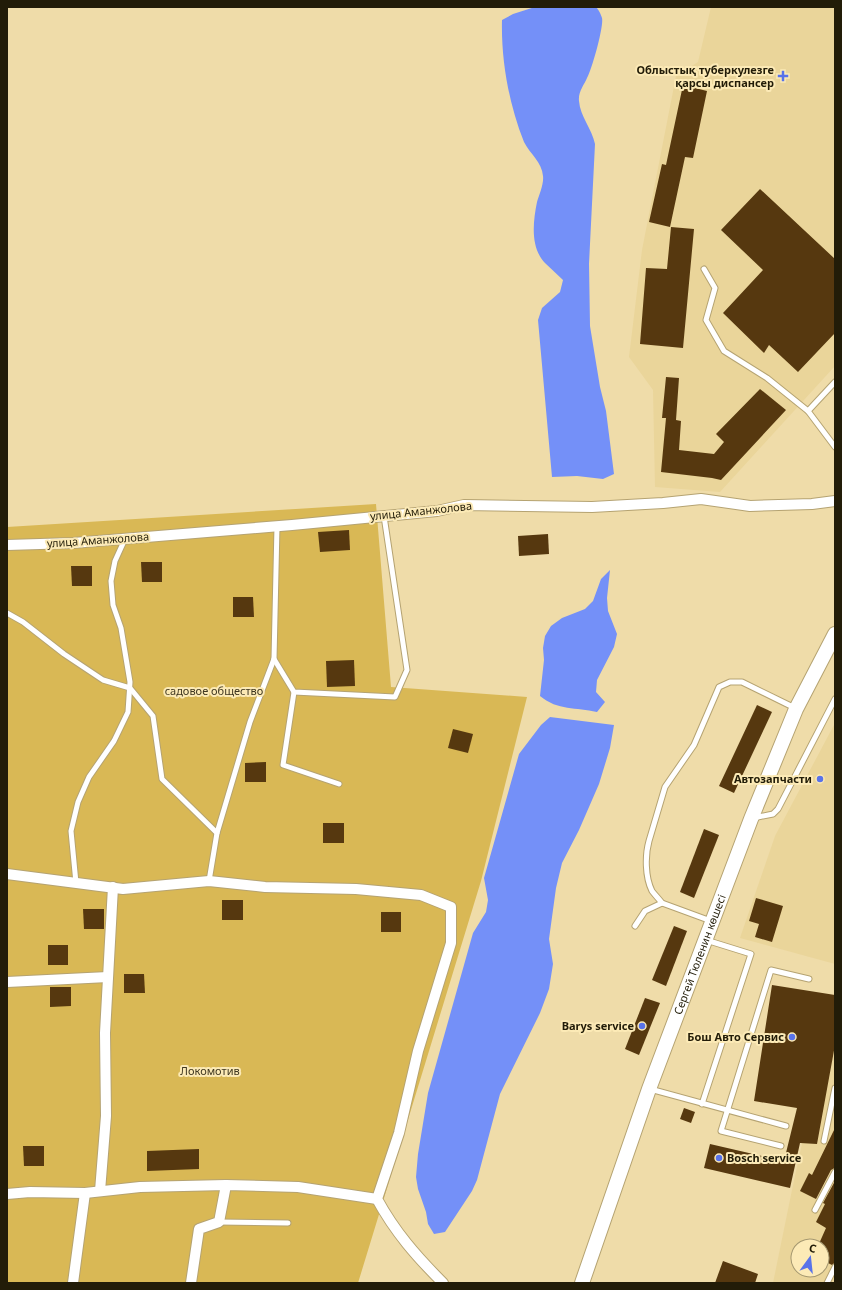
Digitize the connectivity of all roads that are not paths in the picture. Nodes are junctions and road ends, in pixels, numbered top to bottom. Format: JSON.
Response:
{"nodes":[{"id":1,"x":704,"y":269,"type":"dead end"},
{"id":2,"x":835,"y":382,"type":"edge"},
{"id":3,"x":808,"y":411,"type":"junction"},
{"id":4,"x":835,"y":447,"type":"edge"},
{"id":5,"x":835,"y":501,"type":"edge"},
{"id":6,"x":384,"y":516,"type":"junction"},
{"id":7,"x":276,"y":526,"type":"junction"},
{"id":8,"x":126,"y":538,"type":"junction"},
{"id":9,"x":7,"y":546,"type":"edge"},
{"id":10,"x":7,"y":613,"type":"edge"},
{"id":11,"x":835,"y":634,"type":"edge"},
{"id":12,"x":274,"y":659,"type":"junction"},
{"id":13,"x":130,"y":688,"type":"junction"},
{"id":14,"x":294,"y":692,"type":"junction"},
{"id":15,"x":835,"y":699,"type":"edge"},
{"id":16,"x":796,"y":709,"type":"junction"},
{"id":17,"x":339,"y":784,"type":"dead end"},
{"id":18,"x":751,"y":819,"type":"junction"},
{"id":19,"x":216,"y":833,"type":"junction"},
{"id":20,"x":7,"y":874,"type":"edge"},
{"id":21,"x":208,"y":881,"type":"junction"},
{"id":22,"x":76,"y":883,"type":"junction"},
{"id":23,"x":113,"y":888,"type":"junction"},
{"id":24,"x":662,"y":903,"type":"junction"},
{"id":25,"x":712,"y":921,"type":"junction"},
{"id":26,"x":635,"y":926,"type":"dead end"},
{"id":27,"x":705,"y":940,"type":"junction"},
{"id":28,"x":108,"y":977,"type":"junction"},
{"id":29,"x":809,"y":979,"type":"dead end"},
{"id":30,"x":7,"y":982,"type":"edge"},
{"id":31,"x":835,"y":1088,"type":"edge"},
{"id":32,"x":649,"y":1089,"type":"junction"},
{"id":33,"x":702,"y":1104,"type":"junction"},
{"id":34,"x":728,"y":1110,"type":"junction"},
{"id":35,"x":786,"y":1126,"type":"dead end"},
{"id":36,"x":824,"y":1141,"type":"dead end"},
{"id":37,"x":781,"y":1146,"type":"dead end"},
{"id":38,"x":835,"y":1172,"type":"edge"},
{"id":39,"x":226,"y":1184,"type":"junction"},
{"id":40,"x":100,"y":1191,"type":"junction"},
{"id":41,"x":85,"y":1193,"type":"junction"},
{"id":42,"x":7,"y":1194,"type":"edge"},
{"id":43,"x":377,"y":1199,"type":"junction"},
{"id":44,"x":815,"y":1210,"type":"dead end"},
{"id":45,"x":219,"y":1222,"type":"junction"},
{"id":46,"x":288,"y":1223,"type":"dead end"},
{"id":47,"x":835,"y":1267,"type":"edge"},
{"id":48,"x":73,"y":1283,"type":"edge"},
{"id":49,"x":191,"y":1283,"type":"edge"},
{"id":50,"x":443,"y":1283,"type":"edge"},
{"id":51,"x":582,"y":1283,"type":"edge"},
{"id":52,"x":827,"y":1283,"type":"edge"}],
"edges":[{"from":1,"to":3,"type":"lane"},
{"from":2,"to":3,"type":"lane"},
{"from":3,"to":4,"type":"lane"},
{"from":5,"to":6,"type":"street","name":"улица Аманжолова"},
{"from":6,"to":7,"type":"street","name":"улица Аманжолова"},
{"from":6,"to":14,"type":"lane"},
{"from":7,"to":8,"type":"street","name":"улица Аманжолова"},
{"from":7,"to":12,"type":"lane"},
{"from":8,"to":9,"type":"street","name":"улица Аманжолова"},
{"from":8,"to":13,"type":"lane"},
{"from":10,"to":13,"type":"lane"},
{"from":11,"to":16,"type":"main road","name":"Сергей Тюленин көшесі"},
{"from":12,"to":14,"type":"lane"},
{"from":12,"to":19,"type":"lane"},
{"from":13,"to":19,"type":"lane"},
{"from":13,"to":22,"type":"lane"},
{"from":14,"to":17,"type":"lane"},
{"from":15,"to":18,"type":"lane"},
{"from":16,"to":18,"type":"main road","name":"Сергей Тюленин көшесі"},
{"from":16,"to":24,"type":"lane"},
{"from":18,"to":25,"type":"main road","name":"Сергей Тюленин көшесі"},
{"from":19,"to":21,"type":"lane"},
{"from":20,"to":22,"type":"street"},
{"from":21,"to":23,"type":"street"},
{"from":21,"to":43,"type":"street"},
{"from":22,"to":23,"type":"street"},
{"from":23,"to":28,"type":"street"},
{"from":24,"to":25,"type":"lane"},
{"from":24,"to":26,"type":"lane"},
{"from":25,"to":27,"type":"main road","name":"Сергей Тюленин көшесі"},
{"from":27,"to":32,"type":"main road","name":"Сергей Тюленин көшесі"},
{"from":27,"to":33,"type":"lane"},
{"from":28,"to":30,"type":"street"},
{"from":28,"to":40,"type":"street"},
{"from":29,"to":34,"type":"lane"},
{"from":31,"to":36,"type":"lane"},
{"from":32,"to":33,"type":"lane"},
{"from":32,"to":51,"type":"main road","name":"Сергей Тюленин көшесі"},
{"from":33,"to":34,"type":"lane"},
{"from":34,"to":35,"type":"lane"},
{"from":34,"to":37,"type":"lane"},
{"from":38,"to":44,"type":"lane"},
{"from":39,"to":40,"type":"street"},
{"from":39,"to":43,"type":"street"},
{"from":39,"to":45,"type":"street"},
{"from":40,"to":41,"type":"street"},
{"from":41,"to":42,"type":"street"},
{"from":41,"to":48,"type":"street"},
{"from":43,"to":50,"type":"street"},
{"from":45,"to":46,"type":"lane"},
{"from":45,"to":49,"type":"street"},
{"from":47,"to":52,"type":"lane"}]}
